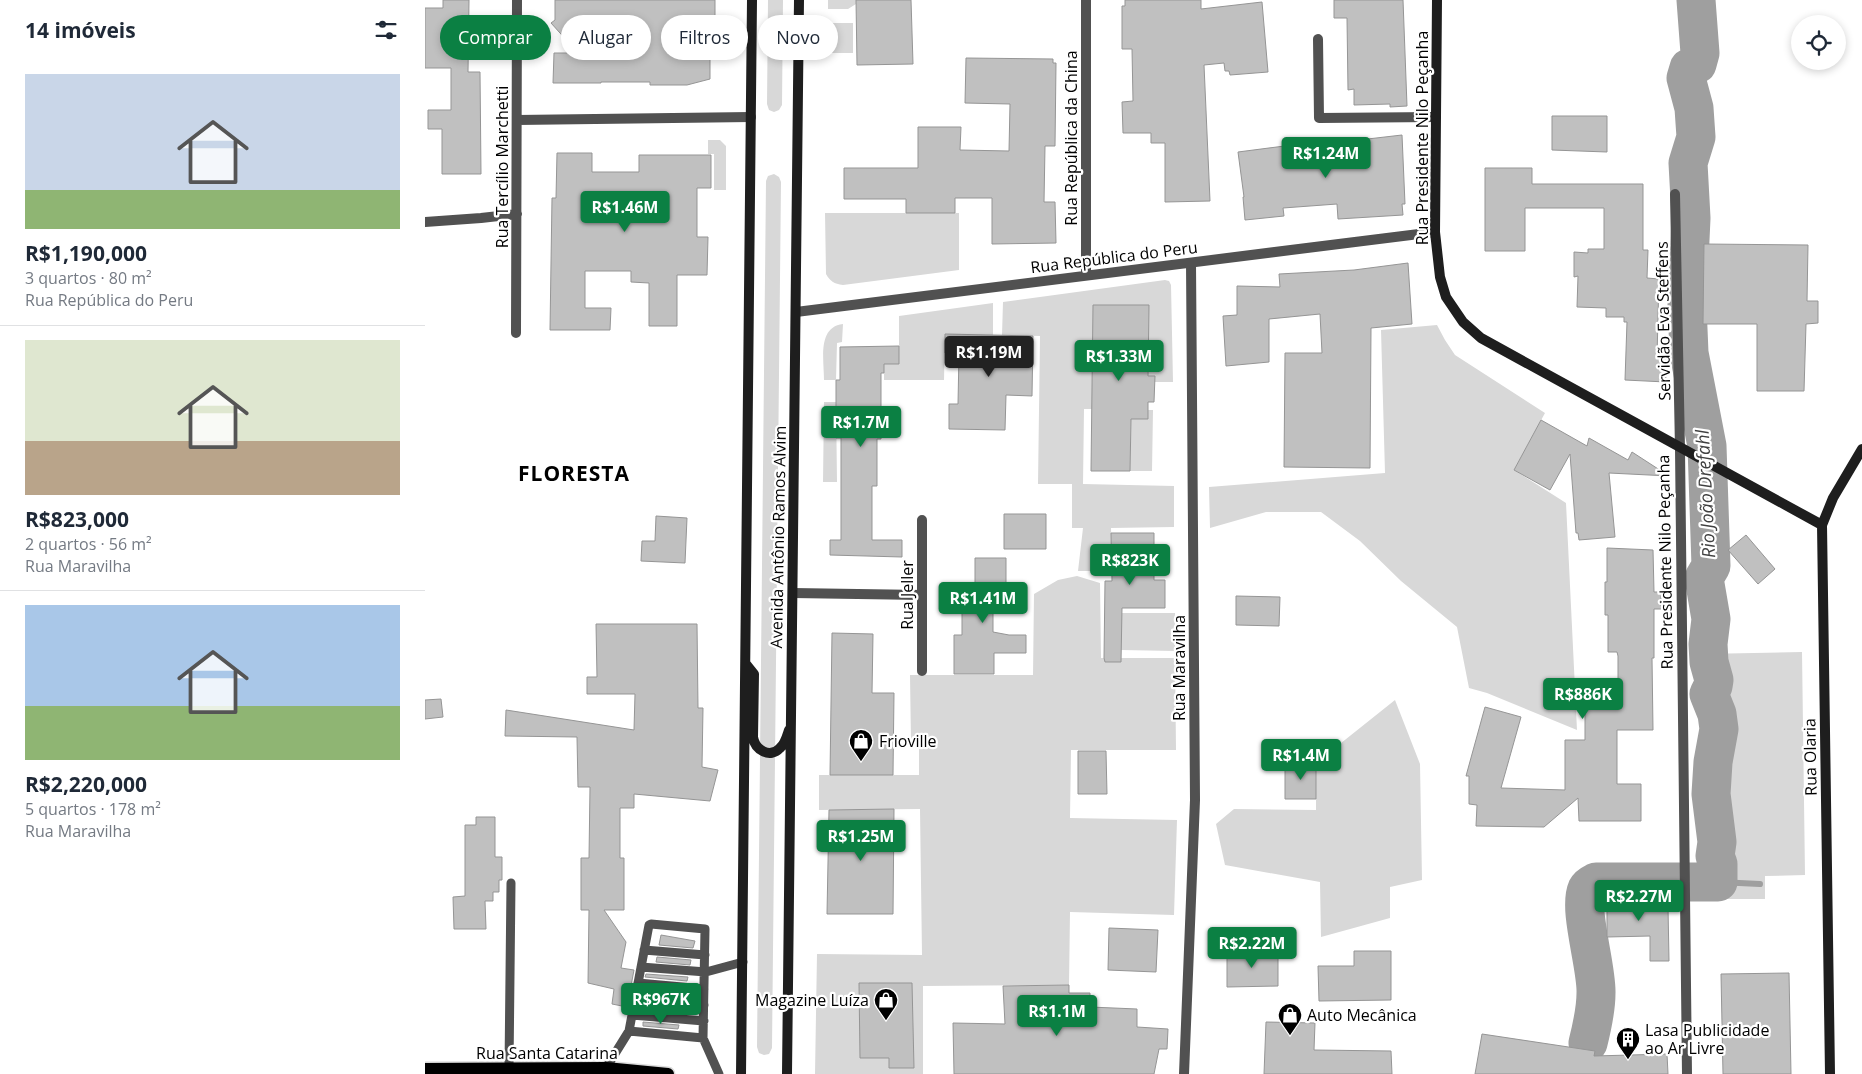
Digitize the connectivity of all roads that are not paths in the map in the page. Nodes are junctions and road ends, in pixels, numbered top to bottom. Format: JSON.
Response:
{"nodes":[{"id":1,"x":517,"y":0,"type":"edge"},
{"id":2,"x":752,"y":0,"type":"edge"},
{"id":3,"x":799,"y":0,"type":"edge"},
{"id":4,"x":1086,"y":0,"type":"edge"},
{"id":5,"x":1437,"y":0,"type":"edge"},
{"id":6,"x":1318,"y":39,"type":"dead end"},
{"id":7,"x":751,"y":116,"type":"junction"},
{"id":8,"x":1436,"y":117,"type":"junction"},
{"id":9,"x":517,"y":120,"type":"junction"},
{"id":10,"x":1675,"y":194,"type":"dead end"},
{"id":11,"x":517,"y":214,"type":"junction"},
{"id":12,"x":425,"y":222,"type":"edge"},
{"id":13,"x":1435,"y":232,"type":"junction"},
{"id":14,"x":1191,"y":262,"type":"junction"},
{"id":15,"x":1086,"y":275,"type":"junction"},
{"id":16,"x":796,"y":312,"type":"junction"},
{"id":17,"x":517,"y":333,"type":"dead end"},
{"id":18,"x":1681,"y":448,"type":"junction"},
{"id":19,"x":1862,"y":449,"type":"edge"},
{"id":20,"x":923,"y":520,"type":"dead end"},
{"id":21,"x":1822,"y":525,"type":"junction"},
{"id":22,"x":793,"y":593,"type":"junction"},
{"id":23,"x":922,"y":594,"type":"junction"},
{"id":24,"x":746,"y":664,"type":"junction"},
{"id":25,"x":922,"y":671,"type":"dead end"},
{"id":26,"x":791,"y":724,"type":"junction"},
{"id":27,"x":511,"y":882,"type":"dead end"},
{"id":28,"x":644,"y":950,"type":"junction"},
{"id":29,"x":705,"y":955,"type":"junction"},
{"id":30,"x":743,"y":962,"type":"junction"},
{"id":31,"x":641,"y":966,"type":"junction"},
{"id":32,"x":705,"y":972,"type":"junction"},
{"id":33,"x":638,"y":982,"type":"junction"},
{"id":34,"x":704,"y":989,"type":"junction"},
{"id":35,"x":635,"y":999,"type":"junction"},
{"id":36,"x":704,"y":1005,"type":"junction"},
{"id":37,"x":632,"y":1015,"type":"junction"},
{"id":38,"x":704,"y":1021,"type":"junction"},
{"id":39,"x":629,"y":1031,"type":"junction"},
{"id":40,"x":703,"y":1038,"type":"junction"},
{"id":41,"x":509,"y":1068,"type":"junction"},
{"id":42,"x":606,"y":1068,"type":"junction"},
{"id":43,"x":425,"y":1069,"type":"edge"},
{"id":44,"x":668,"y":1074,"type":"edge"},
{"id":45,"x":719,"y":1074,"type":"edge"},
{"id":46,"x":741,"y":1074,"type":"edge"},
{"id":47,"x":787,"y":1074,"type":"edge"},
{"id":48,"x":1184,"y":1074,"type":"edge"},
{"id":49,"x":1687,"y":1074,"type":"edge"},
{"id":50,"x":1830,"y":1074,"type":"edge"}],
"edges":[{"from":1,"to":9,"type":"street","name":"Rua Tercílio Marchetti"},
{"from":2,"to":7,"type":"street","name":"Avenida Antônio Ramos Alvim"},
{"from":3,"to":16,"type":"street","name":"Avenida Antônio Ramos Alvim"},
{"from":4,"to":15,"type":"street","name":"Rua República da China"},
{"from":5,"to":8,"type":"street","name":"Rua Presidente Nilo Peçanha"},
{"from":6,"to":8,"type":"street"},
{"from":7,"to":9,"type":"street"},
{"from":7,"to":24,"type":"street","name":"Avenida Antônio Ramos Alvim"},
{"from":8,"to":13,"type":"street","name":"Rua Presidente Nilo Peçanha"},
{"from":9,"to":11,"type":"street","name":"Rua Tercílio Marchetti"},
{"from":10,"to":18,"type":"street","name":"Servidão Eva Steffens"},
{"from":11,"to":12,"type":"street"},
{"from":11,"to":17,"type":"street","name":"Rua Tercílio Marchetti"},
{"from":13,"to":14,"type":"street","name":"Rua República do Peru"},
{"from":13,"to":18,"type":"street","name":"Rua Presidente Nilo Peçanha"},
{"from":14,"to":15,"type":"street","name":"Rua República do Peru"},
{"from":14,"to":48,"type":"street","name":"Rua Maravilha"},
{"from":15,"to":16,"type":"street","name":"Rua República do Peru"},
{"from":16,"to":22,"type":"street","name":"Avenida Antônio Ramos Alvim"},
{"from":18,"to":21,"type":"street"},
{"from":18,"to":49,"type":"street","name":"Rua Presidente Nilo Peçanha"},
{"from":19,"to":21,"type":"street","name":"Rua Olaria"},
{"from":20,"to":23,"type":"street","name":"Rua Jeller"},
{"from":21,"to":50,"type":"street","name":"Rua Olaria"},
{"from":22,"to":23,"type":"street"},
{"from":22,"to":26,"type":"street","name":"Avenida Antônio Ramos Alvim"},
{"from":23,"to":25,"type":"street","name":"Rua Jeller"},
{"from":24,"to":26,"type":"street"},
{"from":24,"to":30,"type":"street","name":"Avenida Antônio Ramos Alvim"},
{"from":26,"to":47,"type":"street","name":"Avenida Antônio Ramos Alvim"},
{"from":27,"to":41,"type":"lane"},
{"from":28,"to":29,"type":"lane"},
{"from":28,"to":29,"type":"lane"},
{"from":28,"to":31,"type":"lane"},
{"from":29,"to":32,"type":"lane"},
{"from":30,"to":32,"type":"lane"},
{"from":30,"to":46,"type":"street","name":"Avenida Antônio Ramos Alvim"},
{"from":31,"to":32,"type":"lane"},
{"from":31,"to":33,"type":"lane"},
{"from":32,"to":34,"type":"lane"},
{"from":33,"to":34,"type":"lane"},
{"from":33,"to":35,"type":"lane"},
{"from":34,"to":36,"type":"lane"},
{"from":35,"to":36,"type":"lane"},
{"from":35,"to":37,"type":"lane"},
{"from":36,"to":38,"type":"lane"},
{"from":37,"to":38,"type":"lane"},
{"from":37,"to":39,"type":"lane"},
{"from":38,"to":40,"type":"lane"},
{"from":39,"to":40,"type":"lane"},
{"from":39,"to":42,"type":"lane"},
{"from":40,"to":45,"type":"lane"},
{"from":41,"to":42,"type":"main road","name":"Rua Santa Catarina"},
{"from":41,"to":43,"type":"main road","name":"Rua Santa Catarina"},
{"from":42,"to":44,"type":"main road","name":"Rua Santa Catarina"}]}
